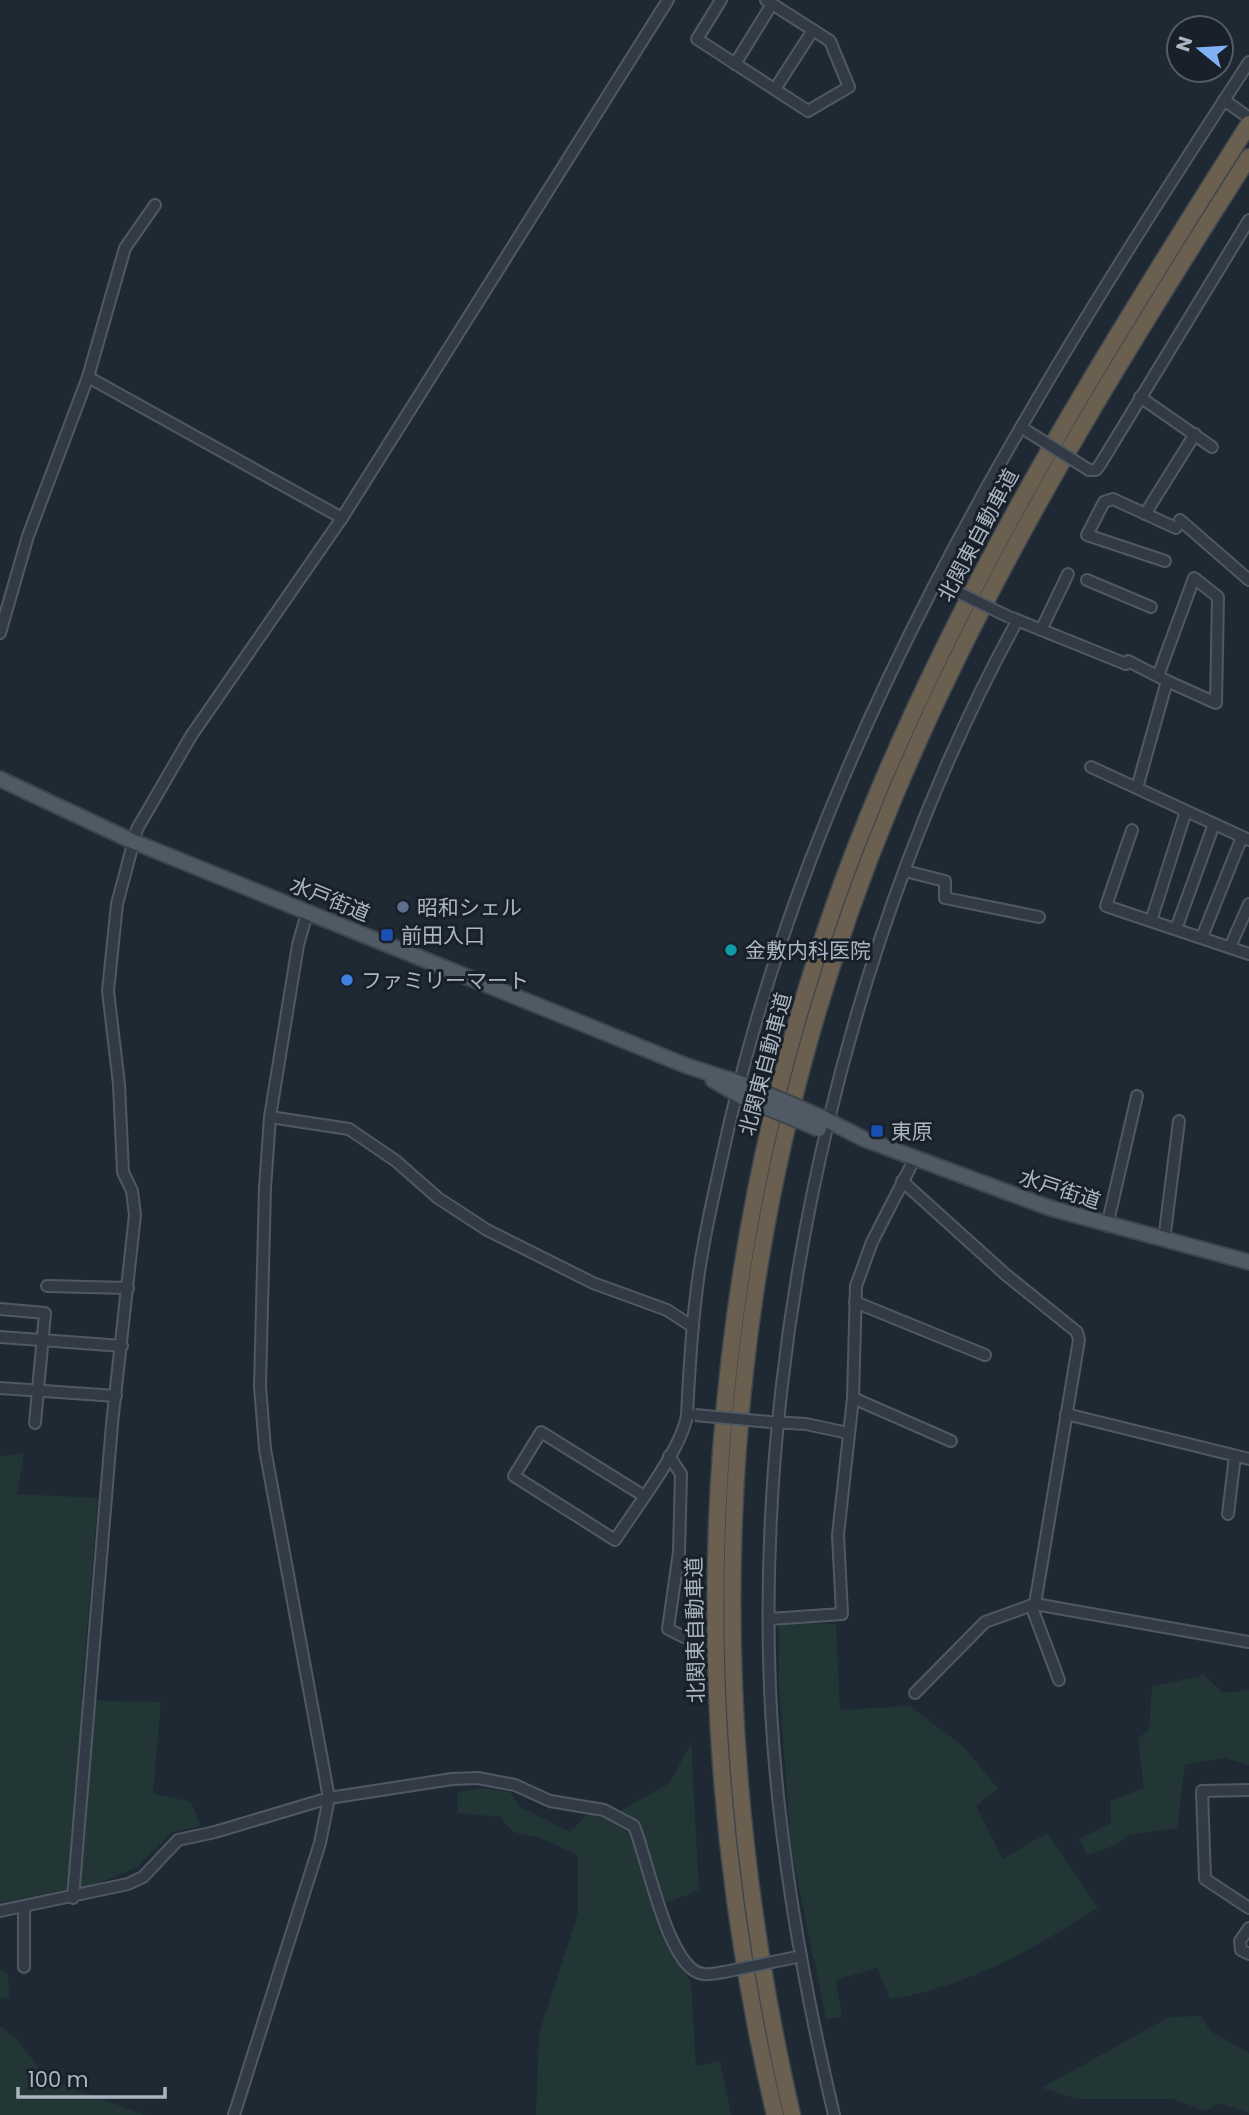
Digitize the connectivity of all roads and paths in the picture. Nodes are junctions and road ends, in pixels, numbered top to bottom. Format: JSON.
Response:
{"nodes":[{"id":1,"x":668,"y":0,"type":"edge"},
{"id":2,"x":721,"y":0,"type":"edge"},
{"id":3,"x":769,"y":2,"type":"edge"},
{"id":4,"x":813,"y":30,"type":"junction"},
{"id":5,"x":1249,"y":61,"type":"edge"},
{"id":6,"x":735,"y":64,"type":"junction"},
{"id":7,"x":775,"y":89,"type":"junction"},
{"id":8,"x":1226,"y":102,"type":"junction"},
{"id":9,"x":1249,"y":118,"type":"edge"},
{"id":10,"x":1249,"y":124,"type":"edge"},
{"id":11,"x":1249,"y":157,"type":"edge"},
{"id":12,"x":155,"y":205,"type":"dead end"},
{"id":13,"x":1249,"y":220,"type":"edge"},
{"id":14,"x":88,"y":377,"type":"junction"},
{"id":15,"x":1140,"y":397,"type":"junction"},
{"id":16,"x":1024,"y":429,"type":"junction"},
{"id":17,"x":1195,"y":434,"type":"junction"},
{"id":18,"x":1212,"y":447,"type":"dead end"},
{"id":19,"x":1145,"y":514,"type":"junction"},
{"id":20,"x":342,"y":518,"type":"junction"},
{"id":21,"x":1165,"y":561,"type":"dead end"},
{"id":22,"x":1068,"y":574,"type":"dead end"},
{"id":23,"x":1087,"y":580,"type":"dead end"},
{"id":24,"x":1249,"y":580,"type":"edge"},
{"id":25,"x":939,"y":583,"type":"junction"},
{"id":26,"x":1151,"y":607,"type":"dead end"},
{"id":27,"x":1013,"y":619,"type":"junction"},
{"id":28,"x":1041,"y":630,"type":"junction"},
{"id":29,"x":0,"y":633,"type":"edge"},
{"id":30,"x":1163,"y":678,"type":"junction"},
{"id":31,"x":1091,"y":767,"type":"dead end"},
{"id":32,"x":0,"y":779,"type":"edge"},
{"id":33,"x":1137,"y":788,"type":"junction"},
{"id":34,"x":1186,"y":811,"type":"junction"},
{"id":35,"x":1214,"y":824,"type":"junction"},
{"id":36,"x":1132,"y":830,"type":"dead end"},
{"id":37,"x":1246,"y":838,"type":"edge"},
{"id":38,"x":132,"y":841,"type":"junction"},
{"id":39,"x":905,"y":871,"type":"junction"},
{"id":40,"x":1249,"y":904,"type":"edge"},
{"id":41,"x":307,"y":912,"type":"junction"},
{"id":42,"x":1039,"y":917,"type":"dead end"},
{"id":43,"x":1151,"y":921,"type":"junction"},
{"id":44,"x":1177,"y":929,"type":"junction"},
{"id":45,"x":1202,"y":937,"type":"junction"},
{"id":46,"x":1230,"y":947,"type":"junction"},
{"id":47,"x":1249,"y":954,"type":"edge"},
{"id":48,"x":740,"y":1090,"type":"junction"},
{"id":49,"x":1137,"y":1097,"type":"dead end"},
{"id":50,"x":270,"y":1117,"type":"junction"},
{"id":51,"x":1179,"y":1121,"type":"dead end"},
{"id":52,"x":825,"y":1125,"type":"junction"},
{"id":53,"x":915,"y":1158,"type":"junction"},
{"id":54,"x":902,"y":1181,"type":"junction"},
{"id":55,"x":1107,"y":1226,"type":"junction"},
{"id":56,"x":1164,"y":1240,"type":"junction"},
{"id":57,"x":1249,"y":1262,"type":"edge"},
{"id":58,"x":47,"y":1286,"type":"dead end"},
{"id":59,"x":128,"y":1288,"type":"junction"},
{"id":60,"x":855,"y":1302,"type":"junction"},
{"id":61,"x":0,"y":1309,"type":"edge"},
{"id":62,"x":693,"y":1327,"type":"junction"},
{"id":63,"x":0,"y":1337,"type":"edge"},
{"id":64,"x":42,"y":1340,"type":"junction"},
{"id":65,"x":122,"y":1346,"type":"junction"},
{"id":66,"x":985,"y":1355,"type":"dead end"},
{"id":67,"x":0,"y":1388,"type":"edge"},
{"id":68,"x":38,"y":1391,"type":"junction"},
{"id":69,"x":116,"y":1396,"type":"junction"},
{"id":70,"x":853,"y":1398,"type":"junction"},
{"id":71,"x":1066,"y":1414,"type":"junction"},
{"id":72,"x":691,"y":1415,"type":"junction"},
{"id":73,"x":774,"y":1422,"type":"junction"},
{"id":74,"x":35,"y":1423,"type":"dead end"},
{"id":75,"x":848,"y":1433,"type":"junction"},
{"id":76,"x":951,"y":1441,"type":"dead end"},
{"id":77,"x":669,"y":1456,"type":"junction"},
{"id":78,"x":1235,"y":1456,"type":"junction"},
{"id":79,"x":1249,"y":1459,"type":"edge"},
{"id":80,"x":644,"y":1496,"type":"junction"},
{"id":81,"x":1228,"y":1514,"type":"dead end"},
{"id":82,"x":1033,"y":1604,"type":"junction"},
{"id":83,"x":769,"y":1619,"type":"junction"},
{"id":84,"x":684,"y":1637,"type":"dead end"},
{"id":85,"x":1249,"y":1642,"type":"edge"},
{"id":86,"x":1059,"y":1680,"type":"dead end"},
{"id":87,"x":915,"y":1693,"type":"dead end"},
{"id":88,"x":1249,"y":1790,"type":"edge"},
{"id":89,"x":330,"y":1798,"type":"junction"},
{"id":90,"x":73,"y":1898,"type":"junction"},
{"id":91,"x":24,"y":1908,"type":"junction"},
{"id":92,"x":1249,"y":1908,"type":"edge"},
{"id":93,"x":0,"y":1912,"type":"edge"},
{"id":94,"x":1249,"y":1928,"type":"edge"},
{"id":95,"x":1249,"y":1954,"type":"edge"},
{"id":96,"x":800,"y":1956,"type":"junction"},
{"id":97,"x":24,"y":1967,"type":"dead end"},
{"id":98,"x":234,"y":2115,"type":"edge"},
{"id":99,"x":775,"y":2115,"type":"edge"},
{"id":100,"x":792,"y":2115,"type":"edge"},
{"id":101,"x":834,"y":2115,"type":"edge"}],
"edges":[{"from":1,"to":20,"type":"street"},
{"from":2,"to":6,"type":"street"},
{"from":3,"to":4,"type":"street"},
{"from":3,"to":6,"type":"street"},
{"from":4,"to":7,"type":"street"},
{"from":4,"to":7,"type":"street"},
{"from":5,"to":8,"type":"street"},
{"from":6,"to":7,"type":"street"},
{"from":8,"to":9,"type":"street"},
{"from":8,"to":16,"type":"street"},
{"from":10,"to":99,"type":"highway","name":"北関東自動車道"},
{"from":11,"to":100,"type":"highway","name":"北関東自動車道"},
{"from":12,"to":14,"type":"street"},
{"from":13,"to":15,"type":"street"},
{"from":14,"to":20,"type":"street"},
{"from":14,"to":29,"type":"street"},
{"from":15,"to":16,"type":"street","bridge":true},
{"from":15,"to":17,"type":"street"},
{"from":16,"to":25,"type":"street"},
{"from":17,"to":18,"type":"street"},
{"from":17,"to":19,"type":"street"},
{"from":19,"to":21,"type":"street"},
{"from":19,"to":24,"type":"street"},
{"from":20,"to":38,"type":"street"},
{"from":22,"to":28,"type":"street"},
{"from":23,"to":26,"type":"street"},
{"from":25,"to":27,"type":"street","bridge":true},
{"from":25,"to":48,"type":"street"},
{"from":27,"to":28,"type":"street"},
{"from":27,"to":39,"type":"street"},
{"from":28,"to":30,"type":"street"},
{"from":30,"to":30,"type":"street"},
{"from":30,"to":33,"type":"street"},
{"from":31,"to":33,"type":"street"},
{"from":32,"to":38,"type":"main road","name":"水戸街道"},
{"from":33,"to":34,"type":"street"},
{"from":34,"to":35,"type":"street"},
{"from":34,"to":43,"type":"street"},
{"from":35,"to":37,"type":"street"},
{"from":35,"to":44,"type":"street"},
{"from":36,"to":43,"type":"street"},
{"from":37,"to":45,"type":"street"},
{"from":38,"to":41,"type":"main road","name":"水戸街道"},
{"from":38,"to":59,"type":"street"},
{"from":39,"to":42,"type":"street"},
{"from":39,"to":52,"type":"street"},
{"from":40,"to":46,"type":"street"},
{"from":41,"to":48,"type":"main road","name":"水戸街道"},
{"from":41,"to":50,"type":"street"},
{"from":43,"to":44,"type":"street"},
{"from":44,"to":45,"type":"street"},
{"from":45,"to":46,"type":"street"},
{"from":46,"to":47,"type":"street"},
{"from":48,"to":52,"type":"main road","name":"水戸街道","bridge":true},
{"from":48,"to":62,"type":"street"},
{"from":49,"to":55,"type":"street"},
{"from":50,"to":62,"type":"street"},
{"from":50,"to":89,"type":"street"},
{"from":51,"to":56,"type":"street"},
{"from":52,"to":53,"type":"main road","name":"水戸街道"},
{"from":52,"to":73,"type":"street"},
{"from":53,"to":54,"type":"street"},
{"from":53,"to":55,"type":"main road","name":"水戸街道"},
{"from":54,"to":60,"type":"street"},
{"from":54,"to":71,"type":"street"},
{"from":55,"to":56,"type":"main road","name":"水戸街道"},
{"from":56,"to":57,"type":"main road","name":"水戸街道"},
{"from":58,"to":59,"type":"street"},
{"from":59,"to":65,"type":"street"},
{"from":60,"to":66,"type":"street"},
{"from":60,"to":70,"type":"street"},
{"from":61,"to":64,"type":"street"},
{"from":62,"to":72,"type":"street"},
{"from":63,"to":64,"type":"street"},
{"from":64,"to":65,"type":"street"},
{"from":64,"to":68,"type":"street"},
{"from":65,"to":69,"type":"street"},
{"from":67,"to":68,"type":"street"},
{"from":68,"to":69,"type":"street"},
{"from":68,"to":74,"type":"street"},
{"from":69,"to":90,"type":"street"},
{"from":70,"to":75,"type":"street"},
{"from":70,"to":76,"type":"street"},
{"from":71,"to":78,"type":"street"},
{"from":71,"to":82,"type":"street"},
{"from":72,"to":73,"type":"street","bridge":true},
{"from":72,"to":77,"type":"street"},
{"from":73,"to":75,"type":"street"},
{"from":73,"to":83,"type":"street"},
{"from":75,"to":83,"type":"street"},
{"from":77,"to":80,"type":"street"},
{"from":77,"to":84,"type":"street"},
{"from":78,"to":79,"type":"street"},
{"from":78,"to":81,"type":"street"},
{"from":80,"to":80,"type":"street"},
{"from":82,"to":85,"type":"street"},
{"from":82,"to":86,"type":"street"},
{"from":82,"to":87,"type":"street"},
{"from":83,"to":96,"type":"street"},
{"from":88,"to":92,"type":"street"},
{"from":89,"to":90,"type":"street"},
{"from":89,"to":96,"type":"street","bridge":true},
{"from":89,"to":98,"type":"street"},
{"from":90,"to":91,"type":"street"},
{"from":91,"to":93,"type":"street"},
{"from":91,"to":97,"type":"street"},
{"from":94,"to":95,"type":"street"},
{"from":96,"to":101,"type":"street"}]}
